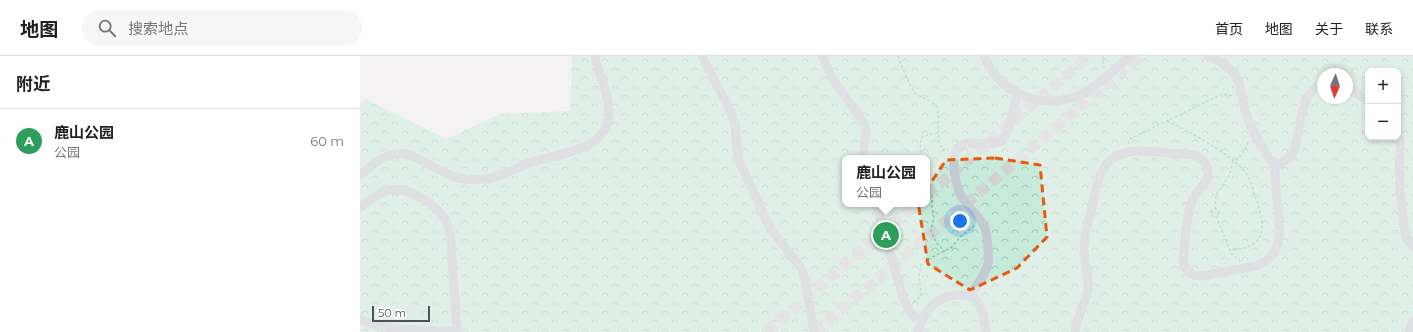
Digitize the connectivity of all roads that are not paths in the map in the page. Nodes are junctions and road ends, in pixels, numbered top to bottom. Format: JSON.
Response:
{"nodes":[{"id":1,"x":595,"y":56,"type":"edge"},
{"id":2,"x":702,"y":56,"type":"edge"},
{"id":3,"x":822,"y":56,"type":"edge"},
{"id":4,"x":984,"y":56,"type":"edge"},
{"id":5,"x":1130,"y":56,"type":"edge"},
{"id":6,"x":1209,"y":56,"type":"edge"},
{"id":7,"x":1317,"y":87,"type":"edge"},
{"id":8,"x":1353,"y":92,"type":"edge"},
{"id":9,"x":1017,"y":94,"type":"junction"},
{"id":10,"x":1365,"y":99,"type":"edge"},
{"id":11,"x":1399,"y":140,"type":"edge"},
{"id":12,"x":863,"y":155,"type":"edge"},
{"id":13,"x":1274,"y":166,"type":"junction"},
{"id":14,"x":360,"y":175,"type":"edge"},
{"id":15,"x":877,"y":207,"type":"edge"},
{"id":16,"x":360,"y":208,"type":"edge"},
{"id":17,"x":1413,"y":248,"type":"edge"},
{"id":18,"x":970,"y":296,"type":"junction"},
{"id":19,"x":360,"y":319,"type":"edge"},
{"id":20,"x":1413,"y":321,"type":"edge"},
{"id":21,"x":922,"y":322,"type":"junction"},
{"id":22,"x":457,"y":331,"type":"edge"},
{"id":23,"x":814,"y":332,"type":"edge"},
{"id":24,"x":917,"y":332,"type":"edge"},
{"id":25,"x":986,"y":332,"type":"edge"},
{"id":26,"x":1076,"y":332,"type":"edge"},
{"id":27,"x":1409,"y":332,"type":"edge"}],
"edges":[{"from":1,"to":14,"type":"street"},
{"from":2,"to":23,"type":"street"},
{"from":3,"to":12,"type":"street"},
{"from":4,"to":9,"type":"street"},
{"from":5,"to":9,"type":"street"},
{"from":6,"to":13,"type":"street"},
{"from":7,"to":13,"type":"street"},
{"from":8,"to":10,"type":"street"},
{"from":9,"to":18,"type":"street"},
{"from":11,"to":17,"type":"street"},
{"from":13,"to":26,"type":"street"},
{"from":15,"to":21,"type":"street"},
{"from":16,"to":22,"type":"street"},
{"from":18,"to":21,"type":"street"},
{"from":18,"to":25,"type":"street"},
{"from":19,"to":22,"type":"street"},
{"from":20,"to":27,"type":"street"},
{"from":21,"to":24,"type":"street"}]}
